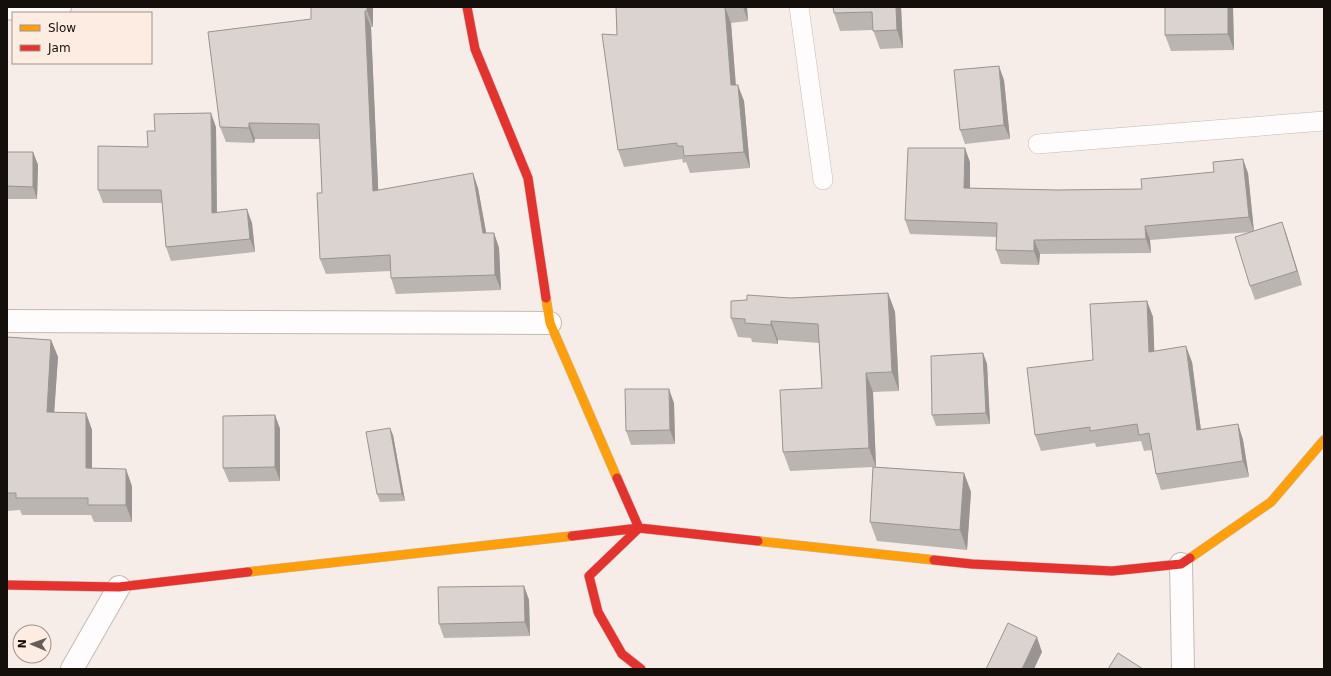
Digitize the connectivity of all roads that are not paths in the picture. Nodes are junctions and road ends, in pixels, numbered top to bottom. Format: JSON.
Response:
{"nodes":[{"id":1,"x":60,"y":7,"type":"edge"},
{"id":2,"x":467,"y":7,"type":"edge"},
{"id":3,"x":799,"y":7,"type":"edge"},
{"id":4,"x":7,"y":8,"type":"edge"},
{"id":5,"x":1324,"y":121,"type":"edge"},
{"id":6,"x":1038,"y":144,"type":"dead end"},
{"id":7,"x":823,"y":180,"type":"dead end"},
{"id":8,"x":7,"y":321,"type":"edge"},
{"id":9,"x":550,"y":323,"type":"junction"},
{"id":10,"x":1324,"y":440,"type":"edge"},
{"id":11,"x":639,"y":528,"type":"junction"},
{"id":12,"x":1181,"y":564,"type":"junction"},
{"id":13,"x":7,"y":585,"type":"edge"},
{"id":14,"x":119,"y":587,"type":"junction"},
{"id":15,"x":72,"y":669,"type":"edge"},
{"id":16,"x":641,"y":669,"type":"edge"},
{"id":17,"x":1183,"y":669,"type":"edge"}],
"edges":[{"from":1,"to":4,"type":"street"},
{"from":2,"to":9,"type":"street"},
{"from":3,"to":7,"type":"lane"},
{"from":5,"to":6,"type":"lane"},
{"from":8,"to":9,"type":"street"},
{"from":9,"to":11,"type":"street"},
{"from":10,"to":12,"type":"street"},
{"from":11,"to":12,"type":"street"},
{"from":11,"to":14,"type":"street"},
{"from":11,"to":16,"type":"street"},
{"from":12,"to":17,"type":"street"},
{"from":13,"to":14,"type":"street"},
{"from":14,"to":15,"type":"street"}]}
